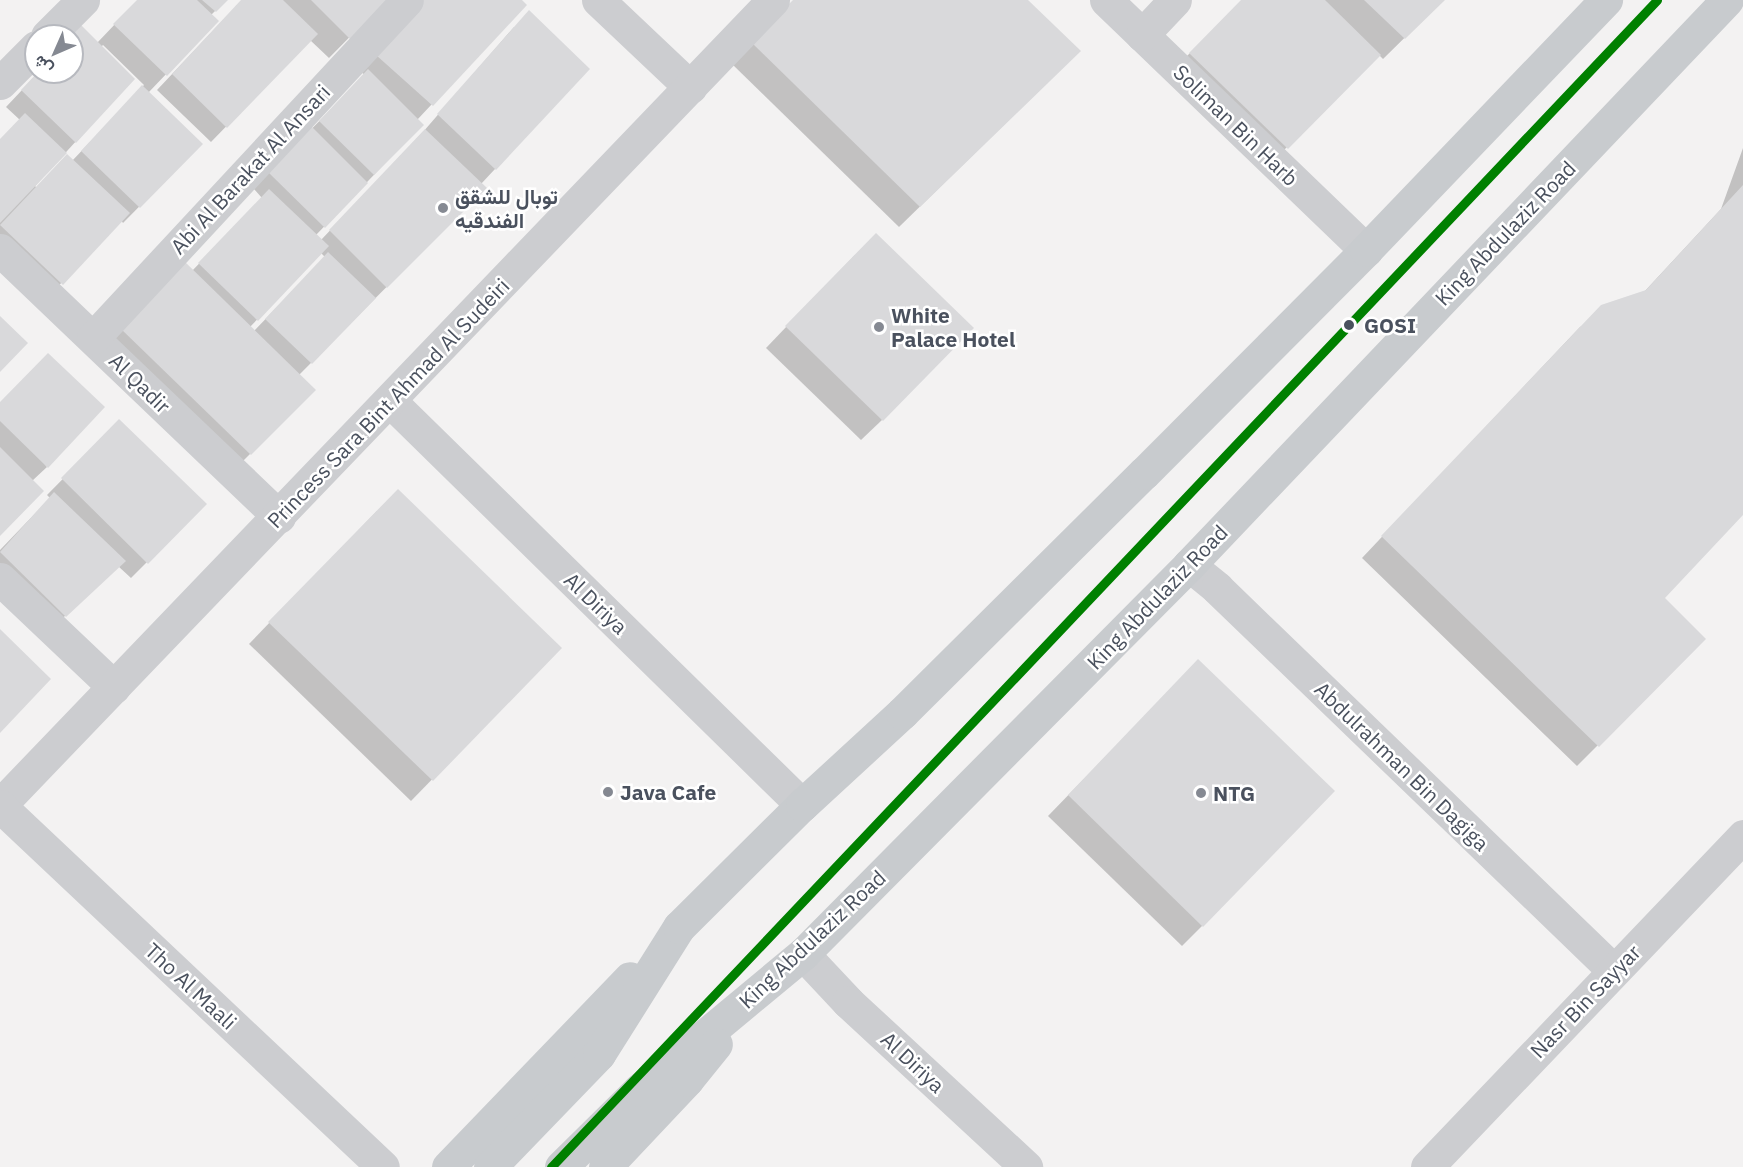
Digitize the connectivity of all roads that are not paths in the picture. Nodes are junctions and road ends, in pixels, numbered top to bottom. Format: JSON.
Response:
{"nodes":[{"id":1,"x":407,"y":0,"type":"edge"},
{"id":2,"x":598,"y":0,"type":"edge"},
{"id":3,"x":773,"y":0,"type":"edge"},
{"id":4,"x":1106,"y":0,"type":"edge"},
{"id":5,"x":1175,"y":0,"type":"edge"},
{"id":6,"x":1606,"y":0,"type":"edge"},
{"id":7,"x":1727,"y":0,"type":"edge"},
{"id":8,"x":72,"y":4,"type":"edge"},
{"id":9,"x":56,"y":24,"type":"edge"},
{"id":10,"x":1142,"y":35,"type":"junction"},
{"id":11,"x":24,"y":59,"type":"edge"},
{"id":12,"x":0,"y":83,"type":"edge"},
{"id":13,"x":690,"y":87,"type":"junction"},
{"id":14,"x":0,"y":250,"type":"edge"},
{"id":15,"x":1366,"y":250,"type":"junction"},
{"id":16,"x":93,"y":338,"type":"junction"},
{"id":17,"x":390,"y":401,"type":"junction"},
{"id":18,"x":279,"y":517,"type":"junction"},
{"id":19,"x":1189,"y":565,"type":"junction"},
{"id":20,"x":0,"y":579,"type":"edge"},
{"id":21,"x":114,"y":687,"type":"junction"},
{"id":22,"x":0,"y":805,"type":"edge"},
{"id":23,"x":802,"y":805,"type":"junction"},
{"id":24,"x":1743,"y":836,"type":"edge"},
{"id":25,"x":679,"y":927,"type":"junction"},
{"id":26,"x":803,"y":954,"type":"junction"},
{"id":27,"x":1613,"y":970,"type":"junction"},
{"id":28,"x":758,"y":993,"type":"junction"},
{"id":29,"x":383,"y":1167,"type":"edge"},
{"id":30,"x":448,"y":1167,"type":"edge"},
{"id":31,"x":490,"y":1167,"type":"edge"},
{"id":32,"x":561,"y":1167,"type":"edge"},
{"id":33,"x":604,"y":1167,"type":"edge"},
{"id":34,"x":1026,"y":1167,"type":"edge"},
{"id":35,"x":1427,"y":1167,"type":"edge"}],
"edges":[{"from":1,"to":16,"type":"street","name":"Abi Al Barakat Al Ansari"},
{"from":2,"to":13,"type":"street"},
{"from":3,"to":13,"type":"street","name":"Princess Sara Bint Ahmad Al Sudeiri"},
{"from":4,"to":10,"type":"street","name":"Soliman Bin Harb"},
{"from":5,"to":10,"type":"street"},
{"from":6,"to":15,"type":"main road"},
{"from":7,"to":19,"type":"main road","name":"King Abdulaziz Road"},
{"from":8,"to":9,"type":"street"},
{"from":10,"to":15,"type":"street","name":"Soliman Bin Harb"},
{"from":11,"to":12,"type":"street"},
{"from":13,"to":17,"type":"street","name":"Princess Sara Bint Ahmad Al Sudeiri"},
{"from":14,"to":16,"type":"street","name":"Al Qadir"},
{"from":15,"to":23,"type":"main road"},
{"from":16,"to":18,"type":"street","name":"Al Qadir"},
{"from":17,"to":18,"type":"street","name":"Princess Sara Bint Ahmad Al Sudeiri"},
{"from":17,"to":23,"type":"street","name":"Al Diriya"},
{"from":18,"to":21,"type":"street","name":"Princess Sara Bint Ahmad Al Sudeiri"},
{"from":19,"to":26,"type":"main road","name":"King Abdulaziz Road"},
{"from":19,"to":27,"type":"street","name":"Abdulrahman Bin Dagiga"},
{"from":20,"to":21,"type":"street"},
{"from":21,"to":22,"type":"street","name":"Princess Sara Bint Ahmad Al Sudeiri"},
{"from":22,"to":29,"type":"street","name":"Tho Al Maali"},
{"from":23,"to":25,"type":"main road"},
{"from":24,"to":27,"type":"street","name":"Nasr Bin Sayyar"},
{"from":25,"to":30,"type":"main road"},
{"from":25,"to":31,"type":"main road"},
{"from":26,"to":28,"type":"main road","name":"King Abdulaziz Road"},
{"from":26,"to":34,"type":"street","name":"Al Diriya"},
{"from":27,"to":35,"type":"street","name":"Nasr Bin Sayyar"},
{"from":28,"to":32,"type":"main road","name":"King Abdulaziz Road"},
{"from":28,"to":33,"type":"main road"}]}
